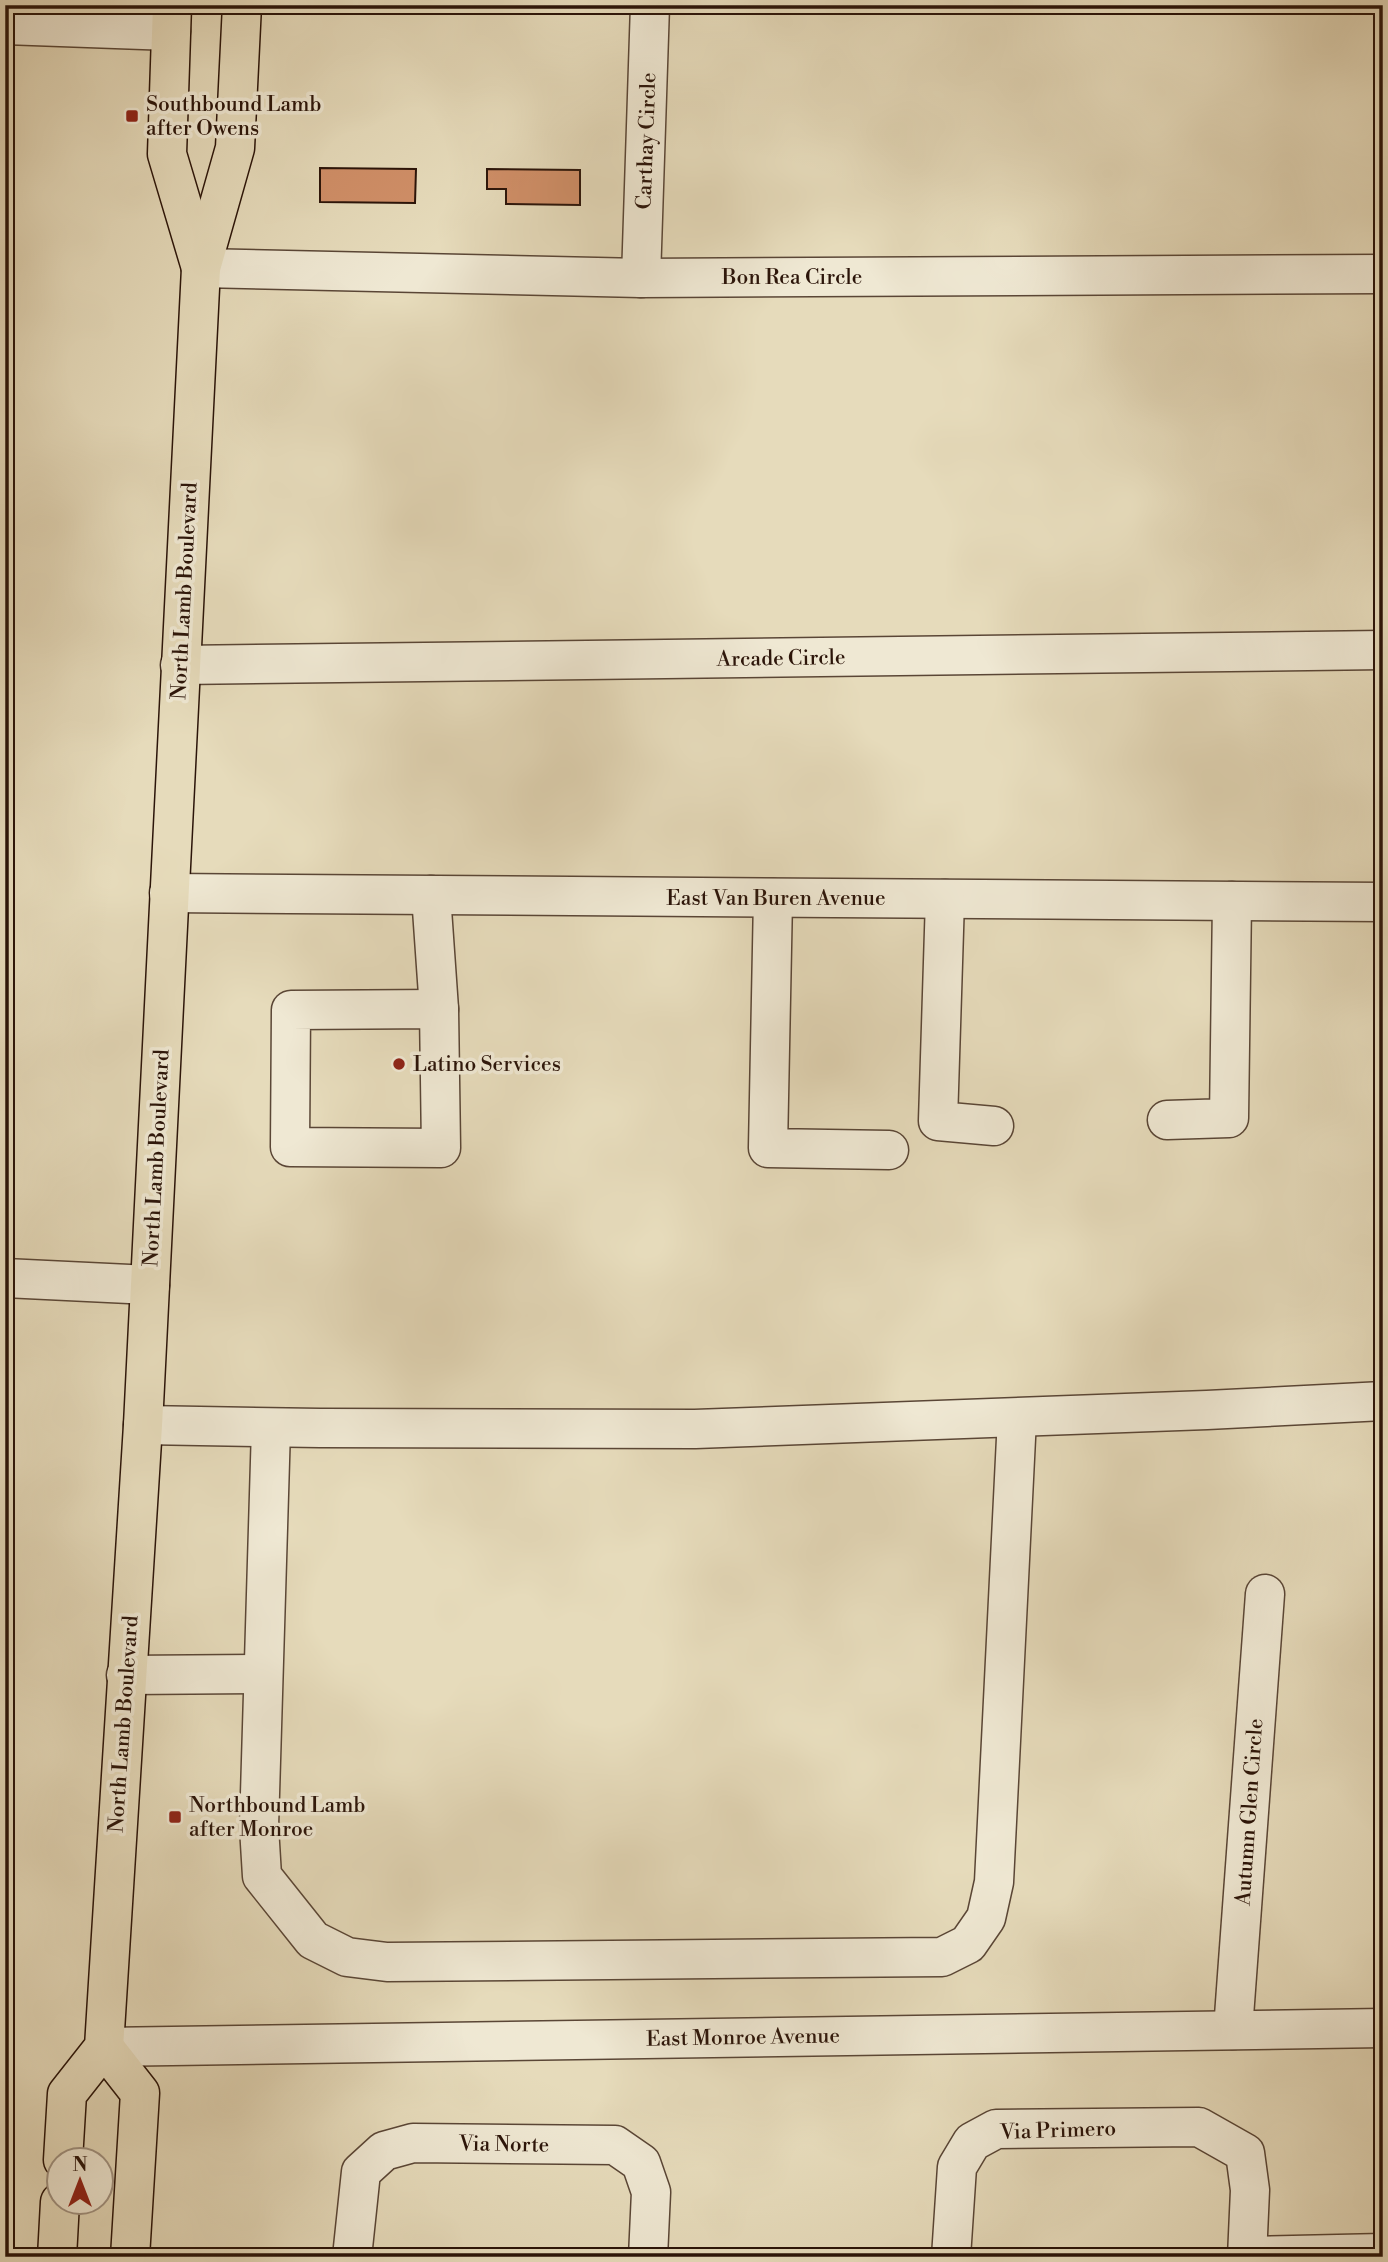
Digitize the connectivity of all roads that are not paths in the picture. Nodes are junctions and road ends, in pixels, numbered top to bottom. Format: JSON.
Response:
{"nodes":[{"id":1,"x":242,"y":5,"type":"edge"},
{"id":2,"x":650,"y":5,"type":"edge"},
{"id":3,"x":172,"y":18,"type":"edge"},
{"id":4,"x":5,"y":25,"type":"edge"},
{"id":5,"x":201,"y":268,"type":"junction"},
{"id":6,"x":1383,"y":274,"type":"edge"},
{"id":7,"x":641,"y":278,"type":"junction"},
{"id":8,"x":1383,"y":650,"type":"edge"},
{"id":9,"x":180,"y":665,"type":"junction"},
{"id":10,"x":169,"y":893,"type":"junction"},
{"id":11,"x":431,"y":895,"type":"junction"},
{"id":12,"x":774,"y":898,"type":"junction"},
{"id":13,"x":945,"y":899,"type":"junction"},
{"id":14,"x":1232,"y":901,"type":"junction"},
{"id":15,"x":1383,"y":902,"type":"edge"},
{"id":16,"x":439,"y":1009,"type":"junction"},
{"id":17,"x":1167,"y":1119,"type":"dead end"},
{"id":18,"x":994,"y":1126,"type":"dead end"},
{"id":19,"x":889,"y":1150,"type":"dead end"},
{"id":20,"x":5,"y":1278,"type":"edge"},
{"id":21,"x":150,"y":1285,"type":"junction"},
{"id":22,"x":1383,"y":1401,"type":"edge"},
{"id":23,"x":1017,"y":1418,"type":"junction"},
{"id":24,"x":143,"y":1425,"type":"junction"},
{"id":25,"x":271,"y":1428,"type":"junction"},
{"id":26,"x":1265,"y":1594,"type":"dead end"},
{"id":27,"x":263,"y":1674,"type":"junction"},
{"id":28,"x":126,"y":1675,"type":"junction"},
{"id":29,"x":1383,"y":2028,"type":"edge"},
{"id":30,"x":1233,"y":2030,"type":"junction"},
{"id":31,"x":104,"y":2047,"type":"junction"},
{"id":32,"x":64,"y":2146,"type":"edge"},
{"id":33,"x":59,"y":2216,"type":"edge"},
{"id":34,"x":1383,"y":2253,"type":"edge"},
{"id":35,"x":1247,"y":2256,"type":"edge"},
{"id":36,"x":57,"y":2257,"type":"edge"},
{"id":37,"x":130,"y":2257,"type":"edge"},
{"id":38,"x":352,"y":2257,"type":"edge"},
{"id":39,"x":648,"y":2257,"type":"edge"},
{"id":40,"x":951,"y":2257,"type":"edge"}],
"edges":[{"from":1,"to":5,"type":"main road","name":"North Lamb Boulevard"},
{"from":2,"to":7,"type":"street","name":"Carthay Circle"},
{"from":3,"to":4,"type":"street"},
{"from":3,"to":5,"type":"main road","name":"North Lamb Boulevard"},
{"from":5,"to":7,"type":"street","name":"Bon Rea Circle"},
{"from":5,"to":9,"type":"main road","name":"North Lamb Boulevard"},
{"from":6,"to":7,"type":"street","name":"Bon Rea Circle"},
{"from":8,"to":9,"type":"street","name":"Arcade Circle"},
{"from":9,"to":10,"type":"main road","name":"North Lamb Boulevard"},
{"from":10,"to":11,"type":"street","name":"East Van Buren Avenue"},
{"from":10,"to":21,"type":"main road","name":"North Lamb Boulevard"},
{"from":11,"to":12,"type":"street","name":"East Van Buren Avenue"},
{"from":11,"to":16,"type":"street"},
{"from":12,"to":13,"type":"street","name":"East Van Buren Avenue"},
{"from":12,"to":19,"type":"street"},
{"from":13,"to":14,"type":"street","name":"East Van Buren Avenue"},
{"from":13,"to":18,"type":"street"},
{"from":14,"to":15,"type":"street","name":"East Van Buren Avenue"},
{"from":14,"to":17,"type":"street"},
{"from":16,"to":16,"type":"street"},
{"from":20,"to":21,"type":"street"},
{"from":21,"to":24,"type":"main road","name":"North Lamb Boulevard"},
{"from":22,"to":23,"type":"street"},
{"from":23,"to":25,"type":"street"},
{"from":23,"to":27,"type":"street"},
{"from":24,"to":25,"type":"street"},
{"from":24,"to":28,"type":"main road","name":"North Lamb Boulevard"},
{"from":25,"to":27,"type":"street"},
{"from":26,"to":30,"type":"street","name":"Autumn Glen Circle"},
{"from":27,"to":28,"type":"street"},
{"from":28,"to":31,"type":"main road","name":"North Lamb Boulevard"},
{"from":29,"to":30,"type":"street","name":"East Monroe Avenue"},
{"from":30,"to":31,"type":"street","name":"East Monroe Avenue"},
{"from":31,"to":32,"type":"main road"},
{"from":31,"to":37,"type":"main road"},
{"from":33,"to":36,"type":"main road"},
{"from":34,"to":35,"type":"street"},
{"from":35,"to":40,"type":"street","name":"Via Primero"},
{"from":38,"to":39,"type":"street","name":"Via Norte"}]}
